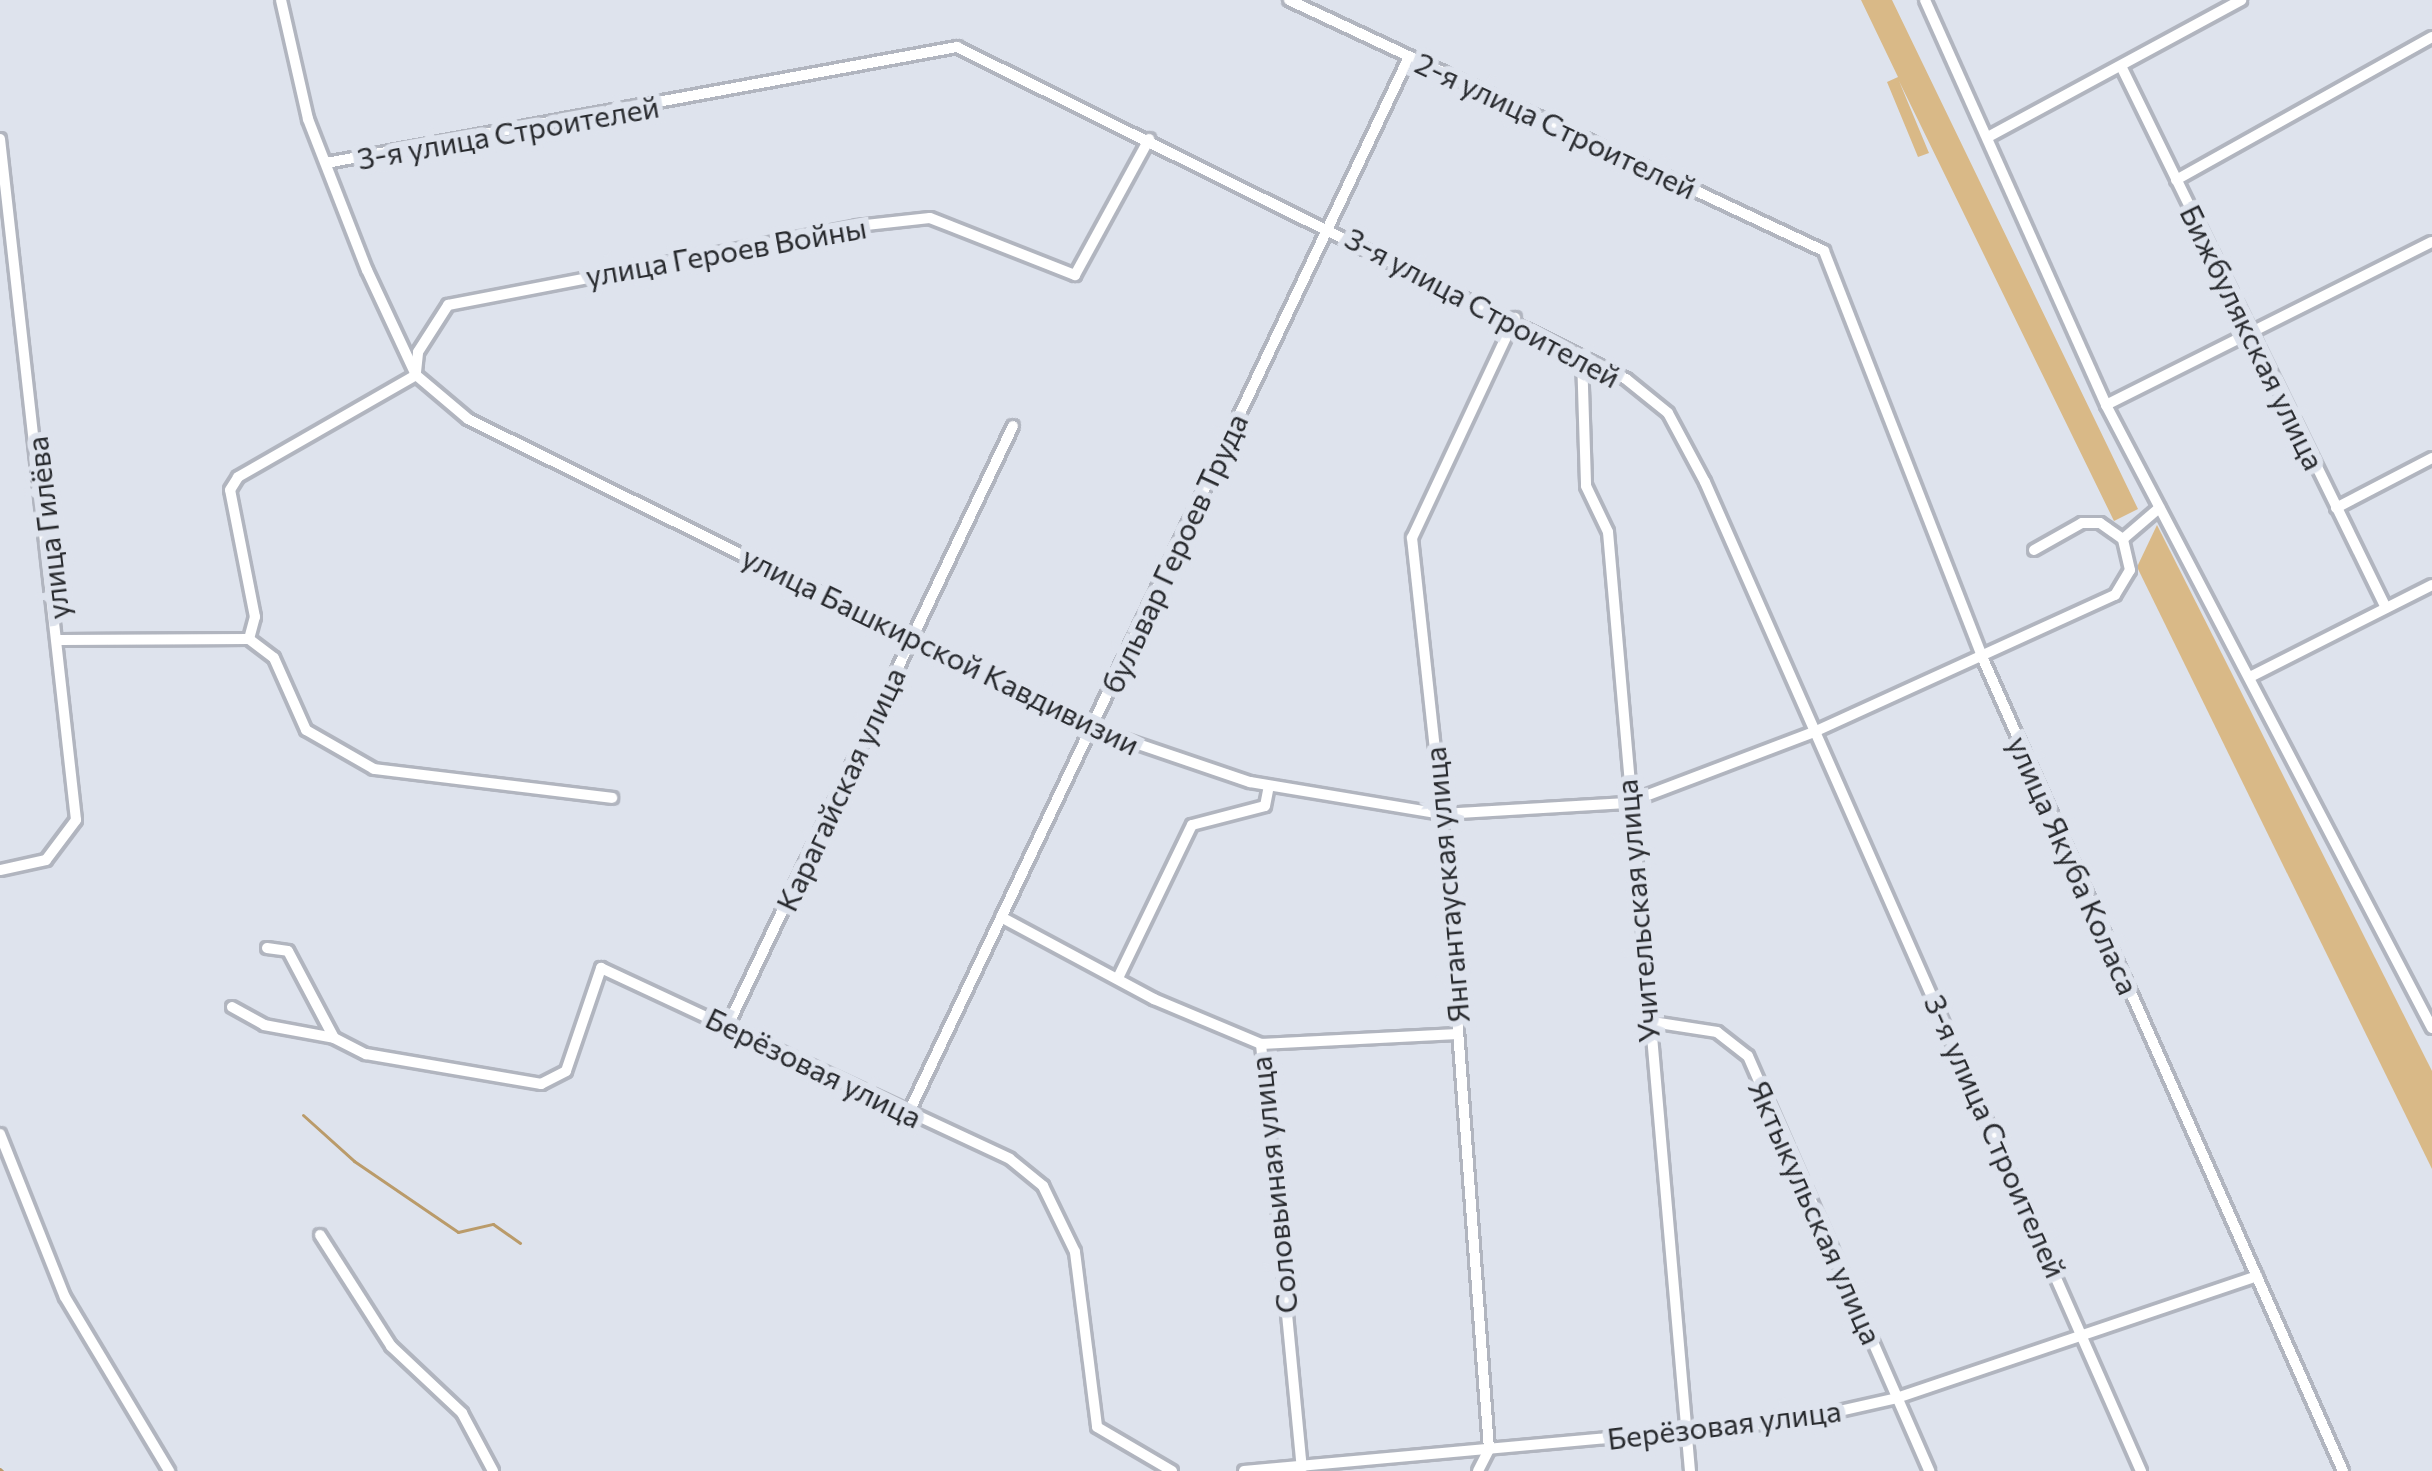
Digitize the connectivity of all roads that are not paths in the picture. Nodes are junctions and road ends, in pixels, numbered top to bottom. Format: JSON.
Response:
{"nodes":[{"id":1,"x":281,"y":0,"type":"edge"},
{"id":2,"x":1289,"y":0,"type":"edge"},
{"id":3,"x":1925,"y":0,"type":"edge"},
{"id":4,"x":2241,"y":0,"type":"edge"},
{"id":5,"x":2432,"y":37,"type":"edge"},
{"id":6,"x":1409,"y":57,"type":"junction"},
{"id":7,"x":2121,"y":67,"type":"junction"},
{"id":8,"x":1988,"y":137,"type":"junction"},
{"id":9,"x":0,"y":139,"type":"edge"},
{"id":10,"x":1148,"y":139,"type":"junction"},
{"id":11,"x":326,"y":163,"type":"junction"},
{"id":12,"x":2176,"y":180,"type":"junction"},
{"id":13,"x":1329,"y":226,"type":"junction"},
{"id":14,"x":2432,"y":242,"type":"edge"},
{"id":15,"x":1824,"y":250,"type":"joint"},
{"id":16,"x":1515,"y":318,"type":"junction"},
{"id":17,"x":2250,"y":330,"type":"junction"},
{"id":18,"x":1582,"y":356,"type":"junction"},
{"id":19,"x":416,"y":375,"type":"junction"},
{"id":20,"x":2106,"y":405,"type":"junction"},
{"id":21,"x":1013,"y":426,"type":"dead end"},
{"id":22,"x":2432,"y":458,"type":"edge"},
{"id":23,"x":2159,"y":508,"type":"junction"},
{"id":24,"x":2336,"y":508,"type":"junction"},
{"id":25,"x":2123,"y":539,"type":"junction"},
{"id":26,"x":2034,"y":550,"type":"dead end"},
{"id":27,"x":2432,"y":585,"type":"edge"},
{"id":28,"x":2386,"y":608,"type":"junction"},
{"id":29,"x":912,"y":637,"type":"junction"},
{"id":30,"x":249,"y":639,"type":"junction"},
{"id":31,"x":60,"y":640,"type":"junction"},
{"id":32,"x":1983,"y":659,"type":"junction"},
{"id":33,"x":2250,"y":677,"type":"junction"},
{"id":34,"x":1091,"y":728,"type":"junction"},
{"id":35,"x":1814,"y":732,"type":"junction"},
{"id":36,"x":1269,"y":786,"type":"junction"},
{"id":37,"x":612,"y":798,"type":"dead end"},
{"id":38,"x":1627,"y":803,"type":"junction"},
{"id":39,"x":1442,"y":814,"type":"junction"},
{"id":40,"x":0,"y":870,"type":"edge"},
{"id":41,"x":1001,"y":917,"type":"junction"},
{"id":42,"x":267,"y":948,"type":"dead end"},
{"id":43,"x":1118,"y":978,"type":"junction"},
{"id":44,"x":232,"y":1007,"type":"dead end"},
{"id":45,"x":1646,"y":1021,"type":"junction"},
{"id":46,"x":729,"y":1023,"type":"junction"},
{"id":47,"x":2432,"y":1028,"type":"edge"},
{"id":48,"x":1458,"y":1034,"type":"junction"},
{"id":49,"x":334,"y":1038,"type":"junction"},
{"id":50,"x":1261,"y":1044,"type":"junction"},
{"id":51,"x":908,"y":1114,"type":"junction"},
{"id":52,"x":0,"y":1134,"type":"edge"},
{"id":53,"x":320,"y":1235,"type":"dead end"},
{"id":54,"x":2257,"y":1276,"type":"junction"},
{"id":55,"x":2085,"y":1334,"type":"junction"},
{"id":56,"x":1897,"y":1398,"type":"junction"},
{"id":57,"x":1682,"y":1433,"type":"junction"},
{"id":58,"x":1489,"y":1449,"type":"junction"},
{"id":59,"x":1302,"y":1468,"type":"junction"},
{"id":60,"x":169,"y":1471,"type":"edge"},
{"id":61,"x":493,"y":1471,"type":"edge"},
{"id":62,"x":1172,"y":1471,"type":"edge"},
{"id":63,"x":1244,"y":1471,"type":"edge"},
{"id":64,"x":1478,"y":1471,"type":"edge"},
{"id":65,"x":1690,"y":1471,"type":"edge"},
{"id":66,"x":1929,"y":1471,"type":"edge"},
{"id":67,"x":2141,"y":1471,"type":"edge"},
{"id":68,"x":2343,"y":1471,"type":"edge"}],
"edges":[{"from":1,"to":11,"type":"street"},
{"from":2,"to":6,"type":"street","name":"2-я улица Строителей"},
{"from":3,"to":8,"type":"street"},
{"from":4,"to":7,"type":"street"},
{"from":5,"to":12,"type":"street"},
{"from":6,"to":13,"type":"street","name":"бульвар Героев Труда"},
{"from":6,"to":15,"type":"street","name":"2-я улица Строителей"},
{"from":7,"to":8,"type":"street"},
{"from":7,"to":12,"type":"street","name":"Бижбулякская улица"},
{"from":8,"to":20,"type":"street"},
{"from":9,"to":31,"type":"street","name":"улица Гилёва"},
{"from":10,"to":11,"type":"street","name":"3-я улица Строителей"},
{"from":10,"to":13,"type":"street","name":"3-я улица Строителей"},
{"from":10,"to":19,"type":"street","name":"улица Героев Войны"},
{"from":11,"to":19,"type":"street"},
{"from":12,"to":17,"type":"street","name":"Бижбулякская улица"},
{"from":13,"to":16,"type":"street","name":"3-я улица Строителей"},
{"from":13,"to":34,"type":"street","name":"бульвар Героев Труда"},
{"from":14,"to":17,"type":"street"},
{"from":15,"to":32,"type":"street","name":"улица Якуба Коласа"},
{"from":16,"to":18,"type":"street","name":"3-я улица Строителей"},
{"from":16,"to":39,"type":"street","name":"Янгантауская улица"},
{"from":17,"to":20,"type":"street"},
{"from":17,"to":24,"type":"street","name":"Бижбулякская улица"},
{"from":18,"to":35,"type":"street","name":"3-я улица Строителей"},
{"from":18,"to":38,"type":"street","name":"Учительская улица"},
{"from":19,"to":29,"type":"street","name":"улица Башкирской Кавдивизии"},
{"from":19,"to":30,"type":"street"},
{"from":20,"to":23,"type":"street"},
{"from":21,"to":29,"type":"street","name":"Карагайская улица"},
{"from":22,"to":24,"type":"street"},
{"from":23,"to":25,"type":"street"},
{"from":23,"to":33,"type":"street"},
{"from":24,"to":28,"type":"street","name":"Бижбулякская улица"},
{"from":25,"to":26,"type":"street"},
{"from":25,"to":32,"type":"street","name":"улица Башкирской Кавдивизии"},
{"from":27,"to":28,"type":"street"},
{"from":28,"to":33,"type":"street"},
{"from":29,"to":34,"type":"street","name":"улица Башкирской Кавдивизии"},
{"from":29,"to":46,"type":"street","name":"Карагайская улица"},
{"from":30,"to":31,"type":"street"},
{"from":30,"to":37,"type":"street"},
{"from":31,"to":40,"type":"street","name":"улица Гилёва"},
{"from":32,"to":35,"type":"street","name":"улица Башкирской Кавдивизии"},
{"from":32,"to":54,"type":"street","name":"улица Якуба Коласа"},
{"from":33,"to":47,"type":"street"},
{"from":34,"to":36,"type":"street","name":"улица Башкирской Кавдивизии"},
{"from":34,"to":41,"type":"street","name":"бульвар Героев Труда"},
{"from":35,"to":38,"type":"street","name":"улица Башкирской Кавдивизии"},
{"from":35,"to":55,"type":"street","name":"3-я улица Строителей"},
{"from":36,"to":39,"type":"street","name":"улица Башкирской Кавдивизии"},
{"from":36,"to":43,"type":"street"},
{"from":38,"to":39,"type":"street","name":"улица Башкирской Кавдивизии"},
{"from":38,"to":45,"type":"street","name":"Учительская улица"},
{"from":39,"to":48,"type":"street","name":"Янгантауская улица"},
{"from":41,"to":43,"type":"street","name":"Соловьиная улица"},
{"from":41,"to":51,"type":"street","name":"бульвар Героев Труда"},
{"from":42,"to":49,"type":"street"},
{"from":43,"to":50,"type":"street","name":"Соловьиная улица"},
{"from":44,"to":49,"type":"street"},
{"from":45,"to":56,"type":"street","name":"Яктыкульская улица"},
{"from":45,"to":57,"type":"street","name":"Учительская улица"},
{"from":46,"to":49,"type":"street","name":"Берёзовая улица"},
{"from":46,"to":51,"type":"street","name":"Берёзовая улица"},
{"from":48,"to":50,"type":"street"},
{"from":48,"to":58,"type":"street","name":"Янгантауская улица"},
{"from":50,"to":59,"type":"street","name":"Соловьиная улица"},
{"from":51,"to":62,"type":"street","name":"Берёзовая улица"},
{"from":52,"to":60,"type":"street"},
{"from":53,"to":61,"type":"street"},
{"from":54,"to":55,"type":"street","name":"Берёзовая улица"},
{"from":54,"to":68,"type":"street","name":"улица Якуба Коласа"},
{"from":55,"to":56,"type":"street","name":"Берёзовая улица"},
{"from":55,"to":67,"type":"street","name":"3-я улица Строителей"},
{"from":56,"to":57,"type":"street","name":"Берёзовая улица"},
{"from":56,"to":66,"type":"street","name":"Яктыкульская улица"},
{"from":57,"to":58,"type":"street","name":"Берёзовая улица"},
{"from":57,"to":65,"type":"street","name":"Учительская улица"},
{"from":58,"to":59,"type":"street","name":"Берёзовая улица"},
{"from":58,"to":64,"type":"street"},
{"from":59,"to":63,"type":"street","name":"Берёзовая улица"}]}
